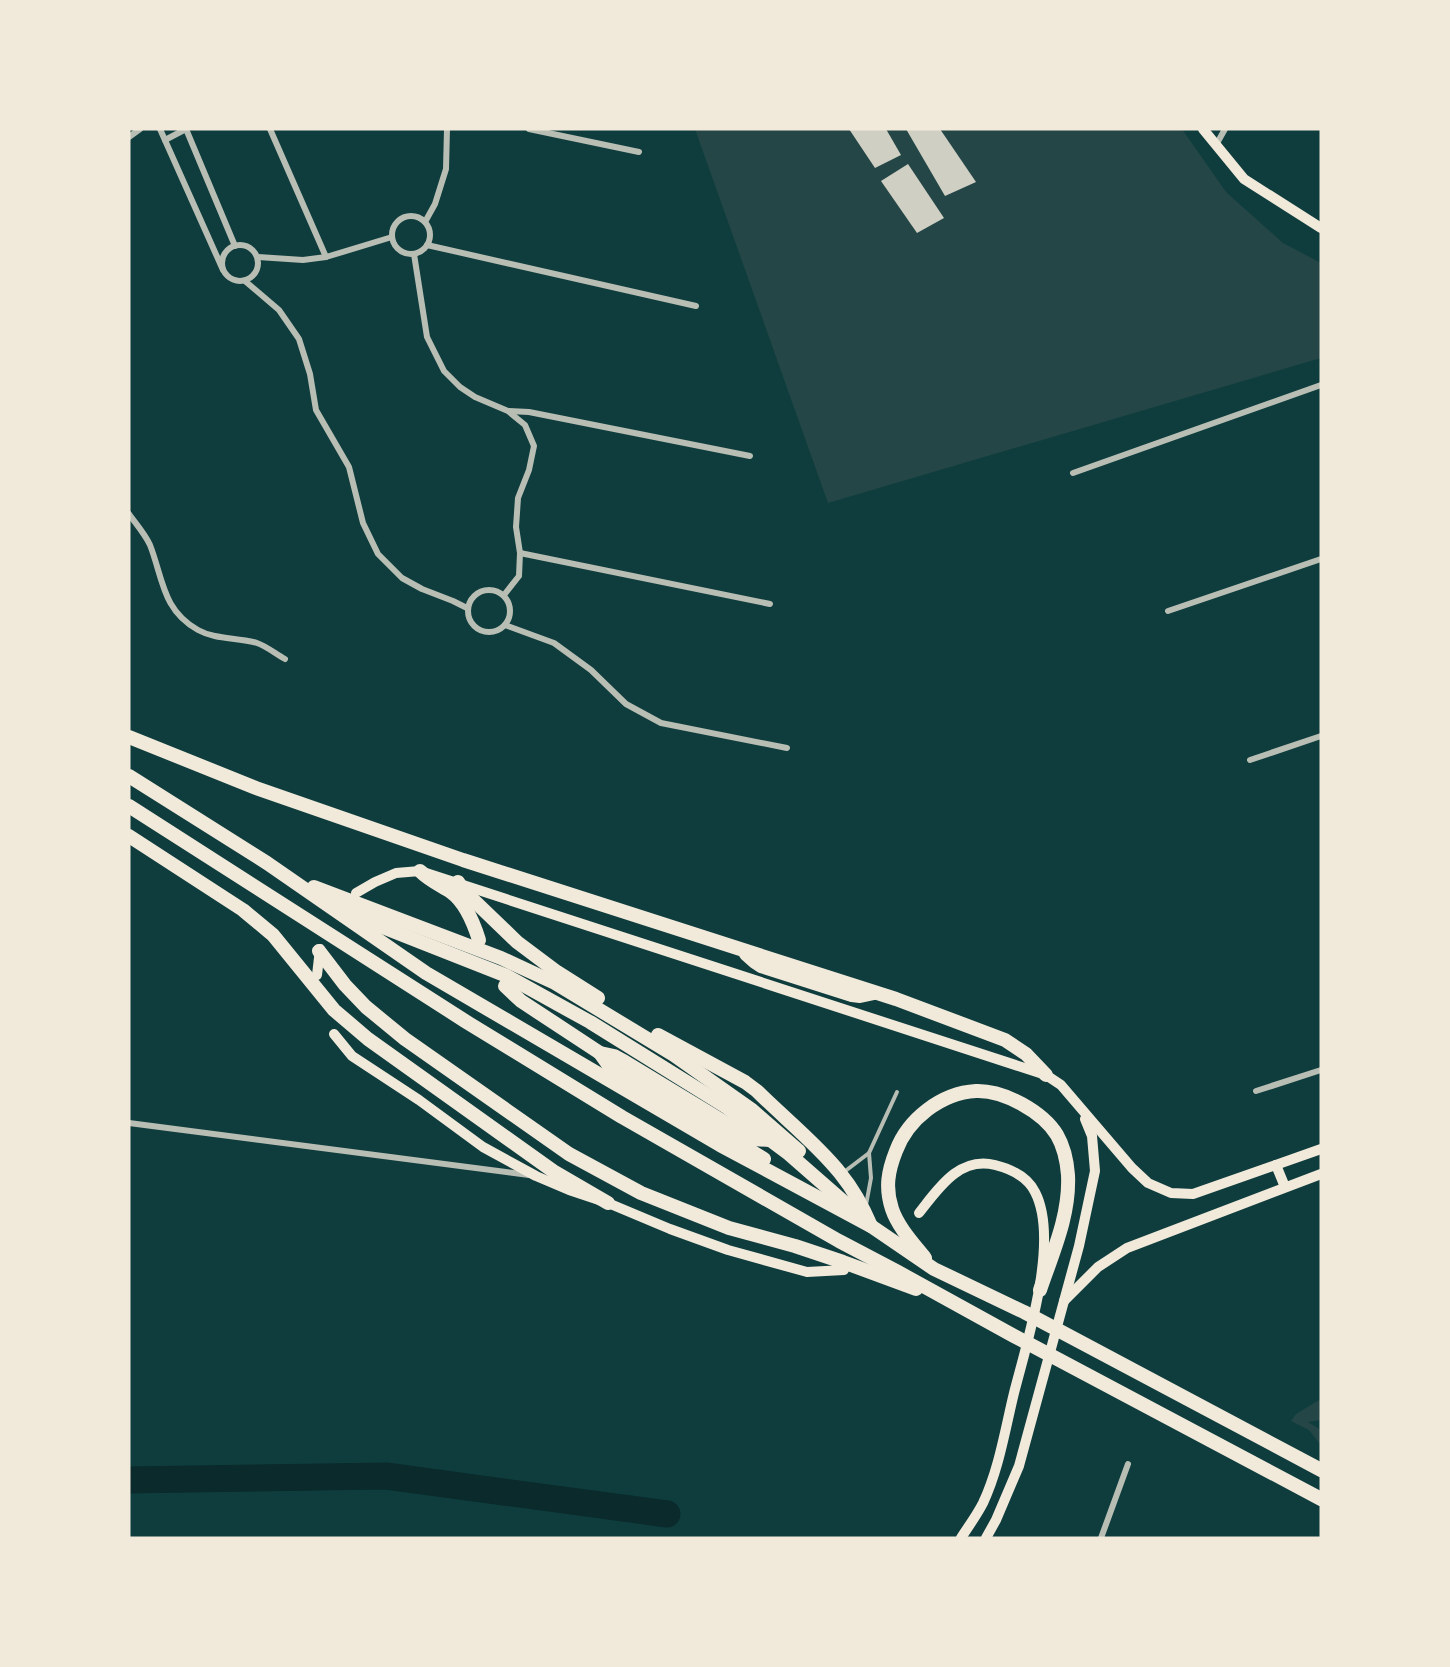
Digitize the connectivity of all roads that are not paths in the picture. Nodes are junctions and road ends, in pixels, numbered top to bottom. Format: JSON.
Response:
{"nodes":[{"id":1,"x":140,"y":129,"type":"edge"},
{"id":2,"x":160,"y":129,"type":"edge"},
{"id":3,"x":186,"y":129,"type":"edge"},
{"id":4,"x":270,"y":129,"type":"edge"},
{"id":5,"x":447,"y":129,"type":"edge"},
{"id":6,"x":529,"y":129,"type":"edge"},
{"id":7,"x":1203,"y":129,"type":"edge"},
{"id":8,"x":1225,"y":129,"type":"edge"},
{"id":9,"x":129,"y":137,"type":"edge"},
{"id":10,"x":165,"y":140,"type":"junction"},
{"id":11,"x":1216,"y":146,"type":"junction"},
{"id":12,"x":639,"y":152,"type":"dead end"},
{"id":13,"x":425,"y":222,"type":"junction"},
{"id":14,"x":1321,"y":228,"type":"edge"},
{"id":15,"x":392,"y":237,"type":"junction"},
{"id":16,"x":428,"y":245,"type":"junction"},
{"id":17,"x":235,"y":246,"type":"junction"},
{"id":18,"x":414,"y":254,"type":"junction"},
{"id":19,"x":258,"y":257,"type":"junction"},
{"id":20,"x":326,"y":257,"type":"junction"},
{"id":21,"x":223,"y":270,"type":"junction"},
{"id":22,"x":245,"y":282,"type":"junction"},
{"id":23,"x":696,"y":306,"type":"dead end"},
{"id":24,"x":1321,"y":385,"type":"edge"},
{"id":25,"x":508,"y":411,"type":"junction"},
{"id":26,"x":750,"y":456,"type":"dead end"},
{"id":27,"x":1073,"y":472,"type":"dead end"},
{"id":28,"x":129,"y":514,"type":"edge"},
{"id":29,"x":520,"y":553,"type":"junction"},
{"id":30,"x":1321,"y":559,"type":"edge"},
{"id":31,"x":504,"y":595,"type":"junction"},
{"id":32,"x":770,"y":604,"type":"dead end"},
{"id":33,"x":467,"y":608,"type":"junction"},
{"id":34,"x":1168,"y":610,"type":"dead end"},
{"id":35,"x":505,"y":625,"type":"junction"},
{"id":36,"x":285,"y":659,"type":"dead end"},
{"id":37,"x":1321,"y":736,"type":"edge"},
{"id":38,"x":129,"y":737,"type":"edge"},
{"id":39,"x":787,"y":748,"type":"dead end"},
{"id":40,"x":1250,"y":760,"type":"dead end"},
{"id":41,"x":129,"y":776,"type":"edge"},
{"id":42,"x":129,"y":806,"type":"edge"},
{"id":43,"x":129,"y":836,"type":"edge"},
{"id":44,"x":267,"y":863,"type":"junction"},
{"id":45,"x":420,"y":871,"type":"junction"},
{"id":46,"x":458,"y":882,"type":"junction"},
{"id":47,"x":314,"y":887,"type":"junction"},
{"id":48,"x":356,"y":893,"type":"dead end"},
{"id":49,"x":479,"y":940,"type":"dead end"},
{"id":50,"x":320,"y":949,"type":"joint"},
{"id":51,"x":742,"y":950,"type":"junction"},
{"id":52,"x":316,"y":975,"type":"dead end"},
{"id":53,"x":790,"y":976,"type":"junction"},
{"id":54,"x":505,"y":986,"type":"dead end"},
{"id":55,"x":785,"y":989,"type":"junction"},
{"id":56,"x":876,"y":992,"type":"junction"},
{"id":57,"x":333,"y":1034,"type":"dead end"},
{"id":58,"x":600,"y":1053,"type":"junction"},
{"id":59,"x":658,"y":1064,"type":"junction"},
{"id":60,"x":692,"y":1068,"type":"junction"},
{"id":61,"x":1321,"y":1070,"type":"edge"},
{"id":62,"x":1046,"y":1075,"type":"junction"},
{"id":63,"x":745,"y":1083,"type":"junction"},
{"id":64,"x":668,"y":1089,"type":"junction"},
{"id":65,"x":1256,"y":1091,"type":"dead end"},
{"id":66,"x":897,"y":1092,"type":"dead end"},
{"id":67,"x":749,"y":1097,"type":"junction"},
{"id":68,"x":1081,"y":1110,"type":"junction"},
{"id":69,"x":129,"y":1123,"type":"edge"},
{"id":70,"x":700,"y":1133,"type":"junction"},
{"id":71,"x":723,"y":1134,"type":"junction"},
{"id":72,"x":771,"y":1140,"type":"junction"},
{"id":73,"x":1321,"y":1149,"type":"edge"},
{"id":74,"x":807,"y":1153,"type":"junction"},
{"id":75,"x":869,"y":1153,"type":"junction"},
{"id":76,"x":830,"y":1161,"type":"junction"},
{"id":77,"x":1276,"y":1165,"type":"junction"},
{"id":78,"x":841,"y":1174,"type":"junction"},
{"id":79,"x":1321,"y":1174,"type":"edge"},
{"id":80,"x":536,"y":1176,"type":"junction"},
{"id":81,"x":1285,"y":1187,"type":"junction"},
{"id":82,"x":819,"y":1198,"type":"junction"},
{"id":83,"x":608,"y":1203,"type":"junction"},
{"id":84,"x":920,"y":1213,"type":"dead end"},
{"id":85,"x":868,"y":1219,"type":"junction"},
{"id":86,"x":934,"y":1269,"type":"junction"},
{"id":87,"x":844,"y":1270,"type":"dead end"},
{"id":88,"x":1040,"y":1290,"type":"junction"},
{"id":89,"x":1064,"y":1301,"type":"junction"},
{"id":90,"x":960,"y":1306,"type":"junction"},
{"id":91,"x":1128,"y":1464,"type":"dead end"},
{"id":92,"x":1321,"y":1470,"type":"edge"},
{"id":93,"x":1321,"y":1499,"type":"edge"},
{"id":94,"x":961,"y":1538,"type":"edge"},
{"id":95,"x":986,"y":1538,"type":"edge"},
{"id":96,"x":1101,"y":1538,"type":"edge"}],
"edges":[{"from":1,"to":9,"type":"street"},
{"from":2,"to":10,"type":"street"},
{"from":3,"to":10,"type":"street"},
{"from":3,"to":17,"type":"street"},
{"from":4,"to":20,"type":"street"},
{"from":5,"to":13,"type":"street"},
{"from":6,"to":12,"type":"street"},
{"from":7,"to":11,"type":"main road"},
{"from":8,"to":11,"type":"street"},
{"from":10,"to":21,"type":"street"},
{"from":11,"to":14,"type":"main road"},
{"from":13,"to":15,"type":"street"},
{"from":13,"to":16,"type":"street"},
{"from":15,"to":18,"type":"street"},
{"from":15,"to":20,"type":"street"},
{"from":16,"to":18,"type":"street"},
{"from":16,"to":23,"type":"street"},
{"from":17,"to":19,"type":"street"},
{"from":17,"to":21,"type":"street"},
{"from":18,"to":25,"type":"street"},
{"from":19,"to":20,"type":"street"},
{"from":19,"to":22,"type":"street"},
{"from":21,"to":22,"type":"street"},
{"from":22,"to":33,"type":"street"},
{"from":24,"to":27,"type":"street"},
{"from":25,"to":26,"type":"street"},
{"from":25,"to":29,"type":"street"},
{"from":28,"to":36,"type":"street"},
{"from":29,"to":31,"type":"street"},
{"from":29,"to":32,"type":"street"},
{"from":30,"to":34,"type":"street"},
{"from":31,"to":33,"type":"street"},
{"from":31,"to":35,"type":"street"},
{"from":33,"to":35,"type":"street"},
{"from":35,"to":39,"type":"street"},
{"from":37,"to":40,"type":"street"},
{"from":38,"to":51,"type":"highway"},
{"from":41,"to":44,"type":"highway"},
{"from":42,"to":90,"type":"highway"},
{"from":43,"to":83,"type":"highway"},
{"from":44,"to":47,"type":"highway"},
{"from":44,"to":70,"type":"highway"},
{"from":45,"to":46,"type":"main road"},
{"from":45,"to":48,"type":"main road"},
{"from":45,"to":49,"type":"highway"},
{"from":46,"to":55,"type":"main road"},
{"from":46,"to":63,"type":"highway"},
{"from":47,"to":59,"type":"highway"},
{"from":47,"to":60,"type":"highway"},
{"from":50,"to":52,"type":"main road"},
{"from":50,"to":90,"type":"highway"},
{"from":51,"to":53,"type":"highway"},
{"from":51,"to":56,"type":"highway"},
{"from":53,"to":55,"type":"main road"},
{"from":53,"to":56,"type":"highway"},
{"from":54,"to":58,"type":"highway"},
{"from":55,"to":62,"type":"main road"},
{"from":56,"to":62,"type":"highway"},
{"from":57,"to":80,"type":"main road"},
{"from":58,"to":64,"type":"highway"},
{"from":58,"to":71,"type":"highway"},
{"from":59,"to":64,"type":"highway"},
{"from":59,"to":72,"type":"highway"},
{"from":60,"to":67,"type":"highway"},
{"from":60,"to":74,"type":"highway"},
{"from":61,"to":65,"type":"street"},
{"from":62,"to":68,"type":"main road"},
{"from":63,"to":67,"type":"highway"},
{"from":63,"to":76,"type":"highway"},
{"from":64,"to":72,"type":"highway"},
{"from":66,"to":75,"type":"lane"},
{"from":67,"to":74,"type":"highway"},
{"from":68,"to":77,"type":"main road"},
{"from":68,"to":89,"type":"main road"},
{"from":69,"to":80,"type":"street"},
{"from":70,"to":71,"type":"highway"},
{"from":70,"to":82,"type":"highway"},
{"from":71,"to":82,"type":"highway"},
{"from":72,"to":85,"type":"highway"},
{"from":73,"to":77,"type":"main road"},
{"from":74,"to":76,"type":"highway"},
{"from":74,"to":85,"type":"highway"},
{"from":75,"to":78,"type":"lane"},
{"from":75,"to":85,"type":"lane"},
{"from":76,"to":78,"type":"highway"},
{"from":77,"to":81,"type":"main road"},
{"from":78,"to":85,"type":"highway"},
{"from":79,"to":81,"type":"main road"},
{"from":80,"to":83,"type":"main road"},
{"from":81,"to":89,"type":"main road"},
{"from":82,"to":85,"type":"highway"},
{"from":83,"to":87,"type":"main road"},
{"from":84,"to":88,"type":"main road"},
{"from":85,"to":86,"type":"highway"},
{"from":86,"to":88,"type":"highway"},
{"from":86,"to":92,"type":"highway"},
{"from":88,"to":94,"type":"main road"},
{"from":89,"to":95,"type":"main road"},
{"from":90,"to":93,"type":"highway"},
{"from":91,"to":96,"type":"street"}]}
